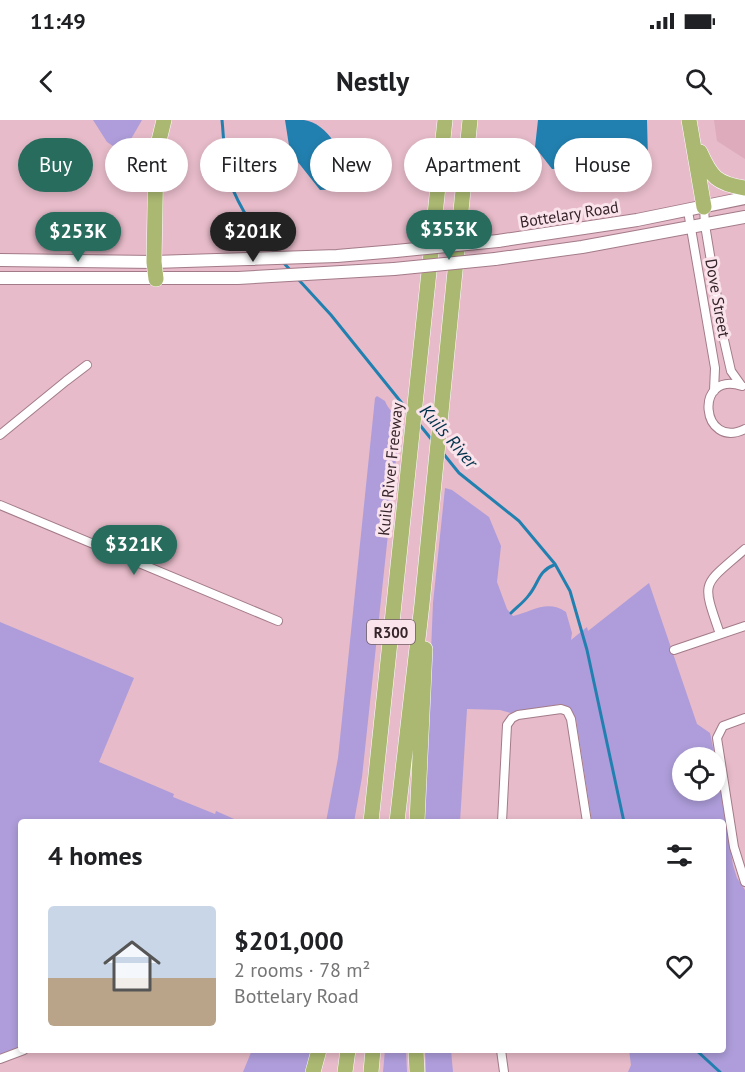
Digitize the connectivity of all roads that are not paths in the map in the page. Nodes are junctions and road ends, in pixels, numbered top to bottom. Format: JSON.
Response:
{"nodes":[{"id":1,"x":164,"y":120,"type":"edge"},
{"id":2,"x":445,"y":120,"type":"edge"},
{"id":3,"x":470,"y":120,"type":"edge"},
{"id":4,"x":690,"y":126,"type":"edge"},
{"id":5,"x":745,"y":188,"type":"edge"},
{"id":6,"x":745,"y":198,"type":"edge"},
{"id":7,"x":704,"y":207,"type":"junction"},
{"id":8,"x":688,"y":211,"type":"junction"},
{"id":9,"x":745,"y":217,"type":"edge"},
{"id":10,"x":705,"y":225,"type":"junction"},
{"id":11,"x":691,"y":228,"type":"junction"},
{"id":12,"x":0,"y":260,"type":"edge"},
{"id":13,"x":154,"y":262,"type":"junction"},
{"id":14,"x":0,"y":278,"type":"edge"},
{"id":15,"x":156,"y":279,"type":"junction"},
{"id":16,"x":87,"y":365,"type":"dead end"},
{"id":17,"x":743,"y":386,"type":"edge"},
{"id":18,"x":714,"y":391,"type":"junction"},
{"id":19,"x":745,"y":429,"type":"edge"},
{"id":20,"x":0,"y":435,"type":"edge"},
{"id":21,"x":0,"y":505,"type":"edge"},
{"id":22,"x":745,"y":549,"type":"edge"},
{"id":23,"x":422,"y":604,"type":"junction"},
{"id":24,"x":278,"y":621,"type":"dead end"},
{"id":25,"x":745,"y":626,"type":"edge"},
{"id":26,"x":720,"y":634,"type":"junction"},
{"id":27,"x":674,"y":650,"type":"dead end"},
{"id":28,"x":745,"y":718,"type":"edge"},
{"id":29,"x":377,"y":768,"type":"junction"},
{"id":30,"x":363,"y":819,"type":"edge"},
{"id":31,"x":371,"y":819,"type":"edge"},
{"id":32,"x":397,"y":819,"type":"edge"},
{"id":33,"x":417,"y":819,"type":"edge"},
{"id":34,"x":502,"y":819,"type":"edge"},
{"id":35,"x":587,"y":819,"type":"edge"},
{"id":36,"x":741,"y":862,"type":"edge"},
{"id":37,"x":745,"y":882,"type":"edge"},
{"id":38,"x":18,"y":1052,"type":"edge"},
{"id":39,"x":318,"y":1053,"type":"edge"},
{"id":40,"x":348,"y":1053,"type":"edge"},
{"id":41,"x":373,"y":1053,"type":"edge"},
{"id":42,"x":416,"y":1053,"type":"edge"},
{"id":43,"x":501,"y":1053,"type":"edge"},
{"id":44,"x":0,"y":1059,"type":"edge"},
{"id":45,"x":313,"y":1072,"type":"edge"},
{"id":46,"x":345,"y":1072,"type":"edge"},
{"id":47,"x":371,"y":1072,"type":"edge"},
{"id":48,"x":417,"y":1072,"type":"edge"},
{"id":49,"x":504,"y":1072,"type":"edge"}],
"edges":[{"from":1,"to":13,"type":"highway"},
{"from":2,"to":29,"type":"highway","name":"Kuils River Freeway","number":"R300"},
{"from":3,"to":23,"type":"highway","number":"R300"},
{"from":4,"to":5,"type":"highway"},
{"from":4,"to":7,"type":"highway"},
{"from":6,"to":7,"type":"main road","name":"Bottelary Road"},
{"from":7,"to":8,"type":"main road","name":"Bottelary Road"},
{"from":7,"to":10,"type":"street","name":"Dove Street"},
{"from":8,"to":11,"type":"street","name":"Dove Street"},
{"from":8,"to":13,"type":"main road","name":"Bottelary Road","bridge":true},
{"from":9,"to":10,"type":"main road","name":"Bottelary Road"},
{"from":10,"to":11,"type":"main road","name":"Bottelary Road"},
{"from":10,"to":17,"type":"street","name":"Dove Street"},
{"from":11,"to":15,"type":"main road","name":"Bottelary Road","bridge":true},
{"from":11,"to":18,"type":"street","name":"Dove Street"},
{"from":12,"to":13,"type":"main road","name":"Bottelary Road"},
{"from":13,"to":15,"type":"highway"},
{"from":14,"to":15,"type":"main road","name":"Bottelary Road"},
{"from":16,"to":20,"type":"street"},
{"from":17,"to":18,"type":"street","name":"Dove Street"},
{"from":18,"to":19,"type":"street","name":"Dove Street"},
{"from":21,"to":24,"type":"street"},
{"from":22,"to":26,"type":"street"},
{"from":23,"to":32,"type":"highway","number":"R300"},
{"from":23,"to":33,"type":"highway"},
{"from":25,"to":26,"type":"street"},
{"from":26,"to":27,"type":"street"},
{"from":28,"to":36,"type":"street"},
{"from":29,"to":30,"type":"highway"},
{"from":29,"to":31,"type":"highway","name":"Kuils River Freeway","number":"R300"},
{"from":34,"to":35,"type":"street"},
{"from":36,"to":37,"type":"street"},
{"from":38,"to":44,"type":"street"},
{"from":39,"to":45,"type":"highway"},
{"from":40,"to":46,"type":"highway"},
{"from":41,"to":47,"type":"highway"},
{"from":42,"to":48,"type":"highway"},
{"from":43,"to":49,"type":"street"}]}
